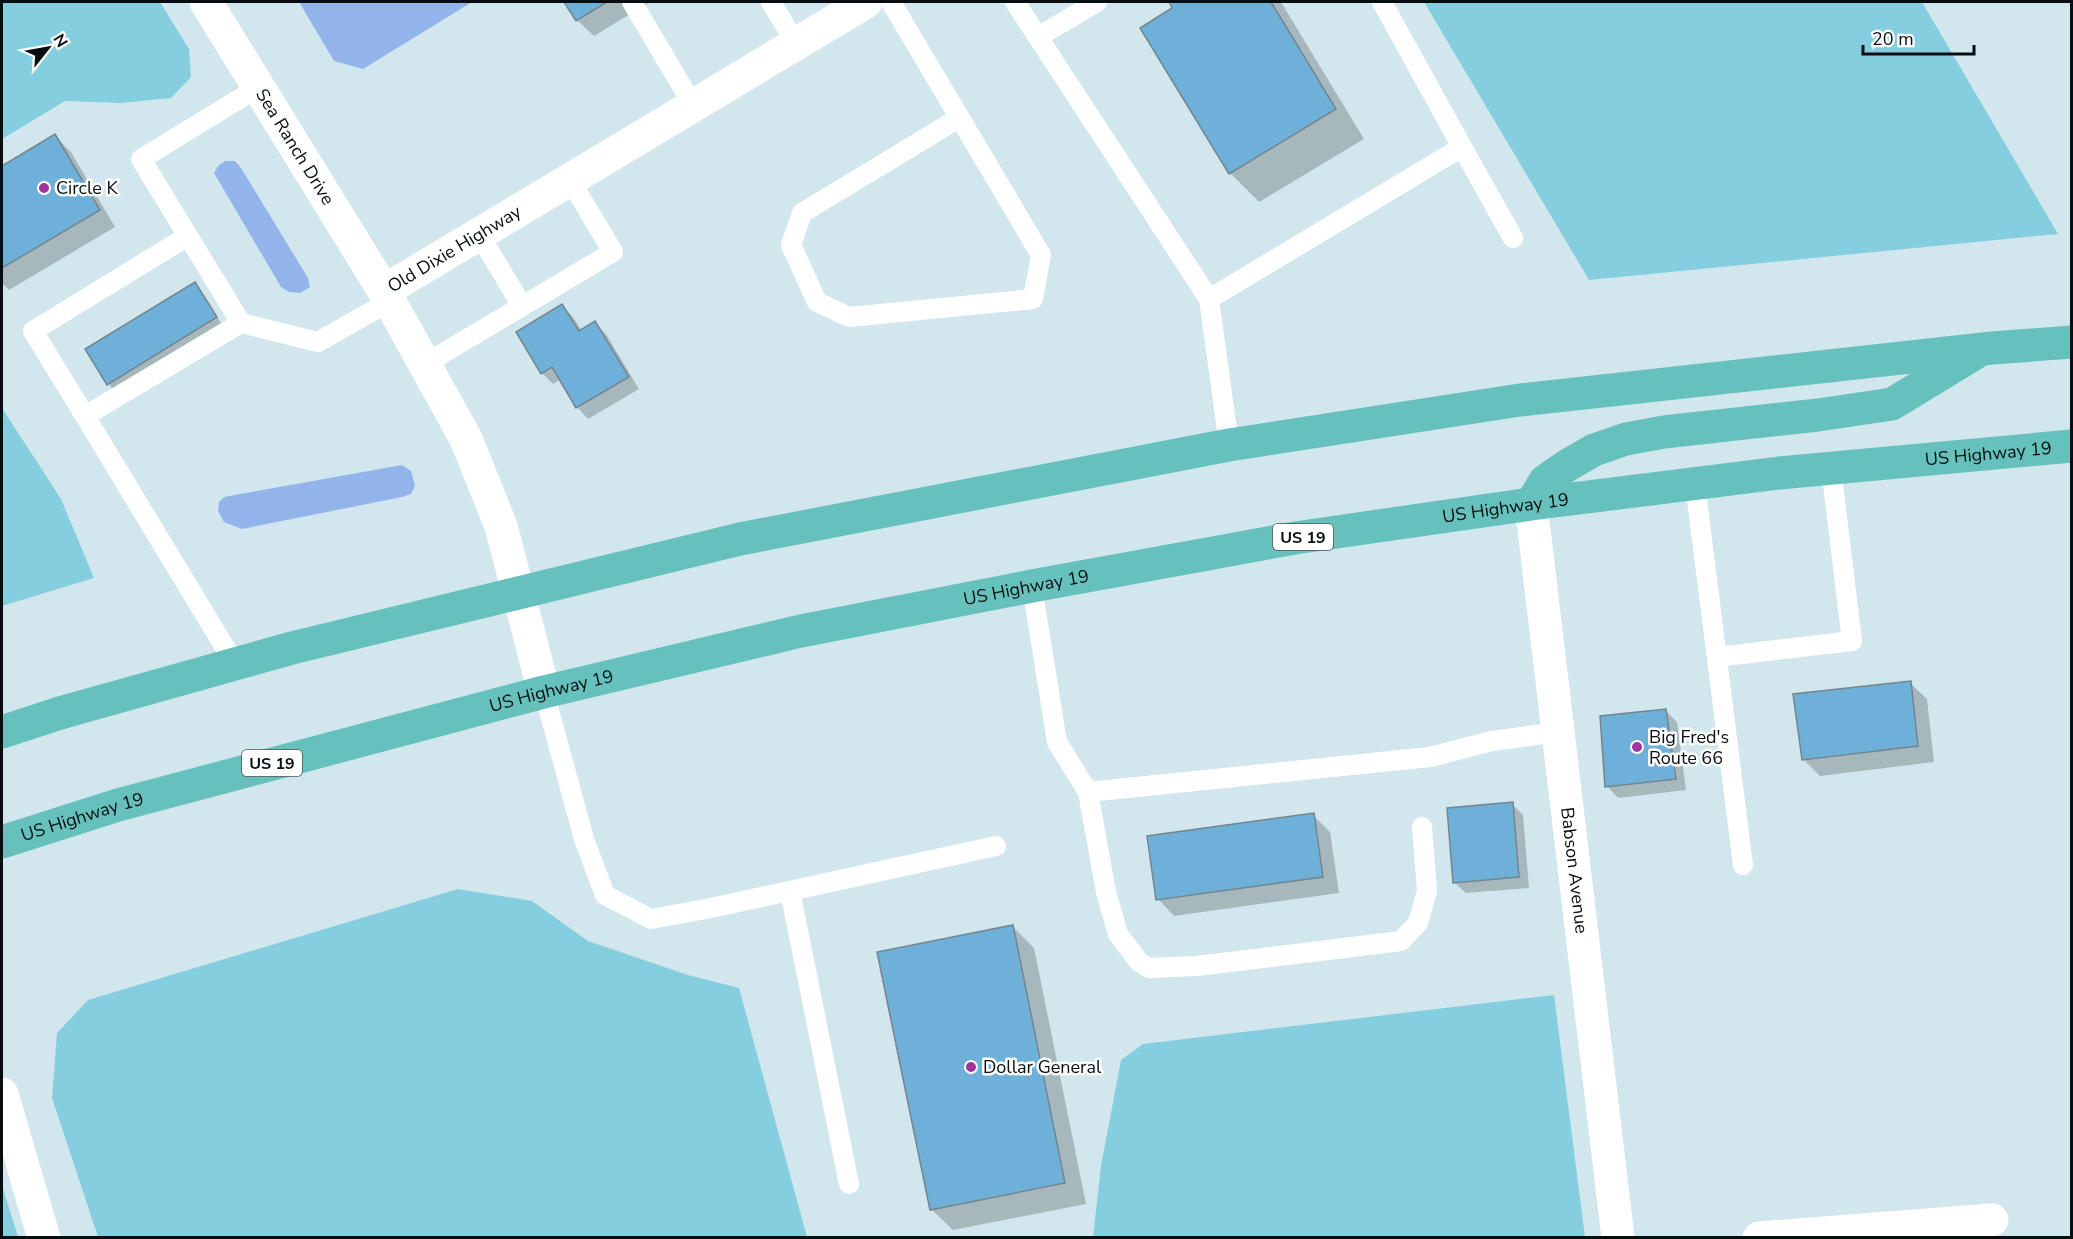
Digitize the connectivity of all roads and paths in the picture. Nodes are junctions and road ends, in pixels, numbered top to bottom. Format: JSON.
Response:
{"nodes":[{"id":1,"x":206,"y":2,"type":"edge"},
{"id":2,"x":632,"y":2,"type":"edge"},
{"id":3,"x":771,"y":2,"type":"edge"},
{"id":4,"x":866,"y":2,"type":"edge"},
{"id":5,"x":891,"y":2,"type":"edge"},
{"id":6,"x":1015,"y":2,"type":"edge"},
{"id":7,"x":1097,"y":2,"type":"edge"},
{"id":8,"x":1382,"y":2,"type":"edge"},
{"id":9,"x":1038,"y":38,"type":"junction"},
{"id":10,"x":796,"y":44,"type":"junction"},
{"id":11,"x":259,"y":87,"type":"junction"},
{"id":12,"x":693,"y":105,"type":"junction"},
{"id":13,"x":959,"y":118,"type":"junction"},
{"id":14,"x":1462,"y":147,"type":"junction"},
{"id":15,"x":570,"y":180,"type":"junction"},
{"id":16,"x":479,"y":234,"type":"junction"},
{"id":17,"x":188,"y":236,"type":"junction"},
{"id":18,"x":1513,"y":238,"type":"dead end"},
{"id":19,"x":387,"y":296,"type":"junction"},
{"id":20,"x":1209,"y":299,"type":"junction"},
{"id":21,"x":522,"y":306,"type":"junction"},
{"id":22,"x":241,"y":323,"type":"junction"},
{"id":23,"x":2072,"y":342,"type":"edge"},
{"id":24,"x":1981,"y":350,"type":"junction"},
{"id":25,"x":425,"y":364,"type":"junction"},
{"id":26,"x":85,"y":416,"type":"junction"},
{"id":27,"x":1229,"y":445,"type":"junction"},
{"id":28,"x":2072,"y":446,"type":"edge"},
{"id":29,"x":1831,"y":468,"type":"junction"},
{"id":30,"x":1695,"y":484,"type":"junction"},
{"id":31,"x":1531,"y":504,"type":"junction"},
{"id":32,"x":1032,"y":586,"type":"junction"},
{"id":33,"x":518,"y":592,"type":"junction"},
{"id":34,"x":1717,"y":657,"type":"junction"},
{"id":35,"x":235,"y":664,"type":"junction"},
{"id":36,"x":544,"y":692,"type":"junction"},
{"id":37,"x":2,"y":732,"type":"edge"},
{"id":38,"x":1558,"y":732,"type":"junction"},
{"id":39,"x":1088,"y":792,"type":"junction"},
{"id":40,"x":1422,"y":827,"type":"dead end"},
{"id":41,"x":2,"y":842,"type":"edge"},
{"id":42,"x":996,"y":846,"type":"dead end"},
{"id":43,"x":1743,"y":865,"type":"dead end"},
{"id":44,"x":790,"y":891,"type":"junction"},
{"id":45,"x":2,"y":1094,"type":"edge"},
{"id":46,"x":849,"y":1184,"type":"dead end"},
{"id":47,"x":1992,"y":1220,"type":"dead end"},
{"id":48,"x":44,"y":1238,"type":"edge"},
{"id":49,"x":1618,"y":1238,"type":"edge"},
{"id":50,"x":1759,"y":1238,"type":"edge"}],
"edges":[{"from":1,"to":11,"type":"street","name":"Sea Ranch Drive"},
{"from":2,"to":12,"type":"lane"},
{"from":3,"to":10,"type":"lane"},
{"from":4,"to":10,"type":"street","name":"Old Dixie Highway"},
{"from":5,"to":13,"type":"lane"},
{"from":6,"to":9,"type":"lane"},
{"from":7,"to":9,"type":"lane"},
{"from":8,"to":14,"type":"lane"},
{"from":9,"to":20,"type":"lane"},
{"from":10,"to":12,"type":"street","name":"Old Dixie Highway"},
{"from":11,"to":17,"type":"lane"},
{"from":11,"to":19,"type":"street","name":"Sea Ranch Drive"},
{"from":12,"to":15,"type":"street","name":"Old Dixie Highway"},
{"from":13,"to":13,"type":"lane"},
{"from":14,"to":18,"type":"lane"},
{"from":14,"to":20,"type":"lane"},
{"from":15,"to":16,"type":"street","name":"Old Dixie Highway"},
{"from":15,"to":21,"type":"lane"},
{"from":16,"to":19,"type":"street","name":"Old Dixie Highway"},
{"from":16,"to":21,"type":"lane"},
{"from":17,"to":22,"type":"lane"},
{"from":17,"to":26,"type":"lane"},
{"from":19,"to":22,"type":"lane"},
{"from":19,"to":25,"type":"street","name":"Old Dixie Highway"},
{"from":20,"to":27,"type":"lane"},
{"from":21,"to":25,"type":"lane"},
{"from":22,"to":26,"type":"lane"},
{"from":23,"to":24,"type":"highway"},
{"from":24,"to":27,"type":"highway"},
{"from":24,"to":31,"type":"highway"},
{"from":25,"to":33,"type":"street","name":"Old Dixie Highway"},
{"from":26,"to":35,"type":"lane"},
{"from":27,"to":33,"type":"highway"},
{"from":28,"to":29,"type":"highway","name":"US Highway 19","number":"US 19"},
{"from":29,"to":30,"type":"highway","name":"US Highway 19","number":"US 19"},
{"from":29,"to":34,"type":"lane"},
{"from":30,"to":31,"type":"highway","name":"US Highway 19","number":"US 19"},
{"from":30,"to":34,"type":"lane"},
{"from":31,"to":32,"type":"highway","name":"US Highway 19","number":"US 19"},
{"from":31,"to":38,"type":"street","name":"Babson Avenue"},
{"from":32,"to":36,"type":"highway","name":"US Highway 19","number":"US 19"},
{"from":32,"to":39,"type":"lane"},
{"from":33,"to":35,"type":"highway"},
{"from":33,"to":36,"type":"street","name":"Old Dixie Highway"},
{"from":34,"to":43,"type":"lane"},
{"from":35,"to":37,"type":"highway"},
{"from":36,"to":41,"type":"highway","name":"US Highway 19","number":"US 19"},
{"from":36,"to":44,"type":"lane"},
{"from":38,"to":39,"type":"lane"},
{"from":38,"to":49,"type":"street","name":"Babson Avenue"},
{"from":39,"to":40,"type":"lane"},
{"from":42,"to":44,"type":"lane"},
{"from":44,"to":46,"type":"lane"},
{"from":45,"to":48,"type":"street"},
{"from":47,"to":50,"type":"street"}]}
